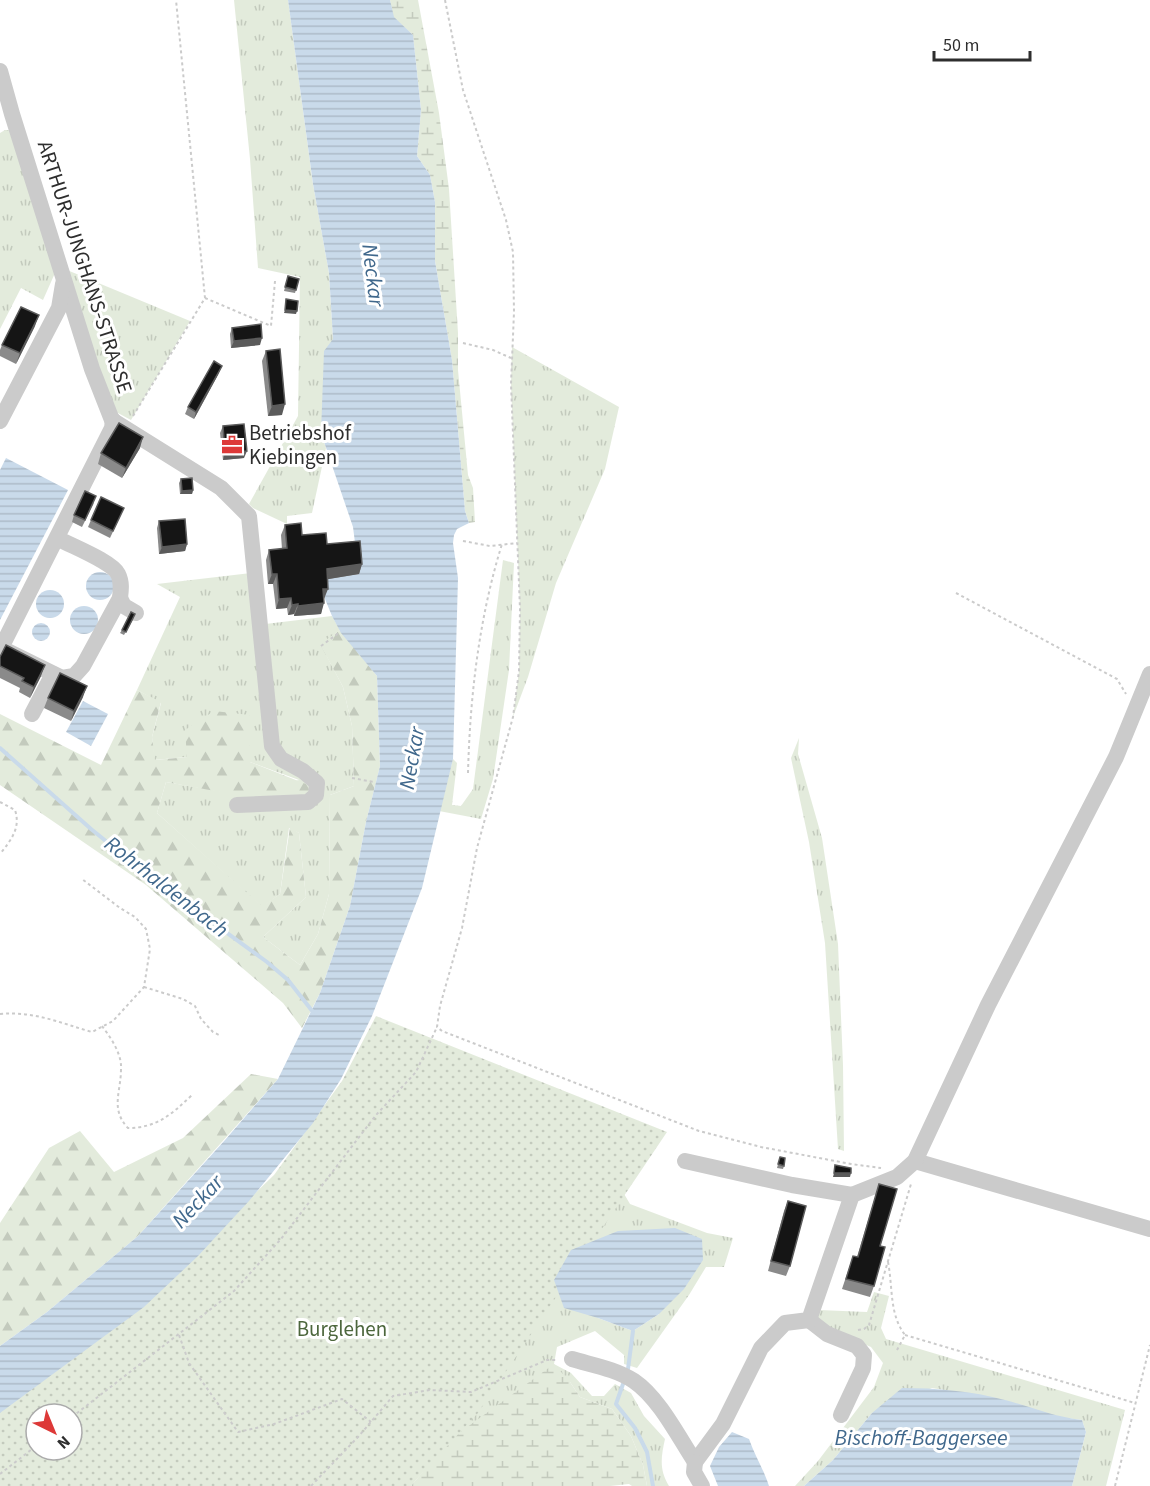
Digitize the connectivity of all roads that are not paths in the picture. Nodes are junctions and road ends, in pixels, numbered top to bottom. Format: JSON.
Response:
{"nodes":[{"id":1,"x":0,"y":71,"type":"edge"},
{"id":2,"x":6,"y":118,"type":"edge"},
{"id":3,"x":63,"y":279,"type":"junction"},
{"id":4,"x":0,"y":421,"type":"edge"},
{"id":5,"x":119,"y":425,"type":"junction"},
{"id":6,"x":57,"y":538,"type":"junction"},
{"id":7,"x":120,"y":598,"type":"junction"},
{"id":8,"x":136,"y":613,"type":"edge"},
{"id":9,"x":0,"y":648,"type":"edge"},
{"id":10,"x":53,"y":674,"type":"junction"},
{"id":11,"x":1150,"y":674,"type":"edge"},
{"id":12,"x":32,"y":714,"type":"dead end"},
{"id":13,"x":237,"y":806,"type":"dead end"},
{"id":14,"x":685,"y":1161,"type":"dead end"},
{"id":15,"x":915,"y":1161,"type":"junction"},
{"id":16,"x":852,"y":1195,"type":"junction"},
{"id":17,"x":1150,"y":1229,"type":"edge"},
{"id":18,"x":809,"y":1320,"type":"junction"},
{"id":19,"x":572,"y":1359,"type":"road end"},
{"id":20,"x":841,"y":1415,"type":"dead end"},
{"id":21,"x":695,"y":1462,"type":"junction"},
{"id":22,"x":702,"y":1486,"type":"edge"}],
"edges":[{"from":1,"to":2,"type":"street","name":"ARTHUR-JUNGHANS-STRASSE"},
{"from":2,"to":3,"type":"street","name":"ARTHUR-JUNGHANS-STRASSE"},
{"from":3,"to":4,"type":"street"},
{"from":3,"to":5,"type":"street","name":"ARTHUR-JUNGHANS-STRASSE"},
{"from":5,"to":6,"type":"street"},
{"from":5,"to":13,"type":"street"},
{"from":6,"to":7,"type":"street"},
{"from":6,"to":9,"type":"street"},
{"from":7,"to":8,"type":"street"},
{"from":7,"to":10,"type":"street"},
{"from":9,"to":10,"type":"street"},
{"from":10,"to":12,"type":"street"},
{"from":11,"to":15,"type":"street"},
{"from":14,"to":16,"type":"street"},
{"from":15,"to":16,"type":"street"},
{"from":15,"to":17,"type":"street"},
{"from":16,"to":18,"type":"street"},
{"from":18,"to":20,"type":"street"},
{"from":18,"to":21,"type":"street"},
{"from":19,"to":21,"type":"street"},
{"from":21,"to":22,"type":"street"}]}
